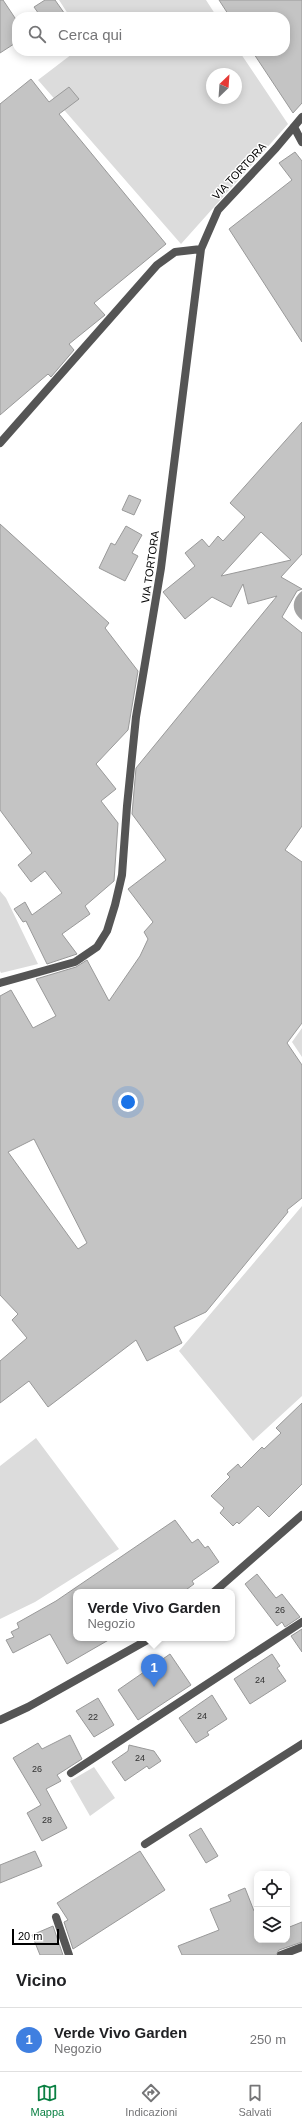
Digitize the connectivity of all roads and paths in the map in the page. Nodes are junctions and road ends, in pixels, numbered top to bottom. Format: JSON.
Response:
{"nodes":[{"id":1,"x":302,"y":117,"type":"edge"},
{"id":2,"x":294,"y":127,"type":"junction"},
{"id":3,"x":302,"y":142,"type":"edge"},
{"id":4,"x":201,"y":249,"type":"junction"},
{"id":5,"x":0,"y":443,"type":"edge"},
{"id":6,"x":0,"y":983,"type":"edge"},
{"id":7,"x":302,"y":1515,"type":"edge"},
{"id":8,"x":217,"y":1589,"type":"edge"},
{"id":9,"x":302,"y":1622,"type":"edge"},
{"id":10,"x":146,"y":1641,"type":"edge"},
{"id":11,"x":0,"y":1720,"type":"edge"},
{"id":12,"x":302,"y":1744,"type":"edge"},
{"id":13,"x":71,"y":1773,"type":"dead end"},
{"id":14,"x":145,"y":1844,"type":"dead end"},
{"id":15,"x":56,"y":1917,"type":"dead end"},
{"id":16,"x":302,"y":1947,"type":"edge"},
{"id":17,"x":69,"y":1955,"type":"edge"},
{"id":18,"x":281,"y":1955,"type":"edge"}],
"edges":[{"from":1,"to":2,"type":"street","name":"VIA TORTORA"},
{"from":2,"to":3,"type":"street"},
{"from":2,"to":4,"type":"street","name":"VIA TORTORA"},
{"from":4,"to":5,"type":"street"},
{"from":4,"to":6,"type":"street","name":"VIA TORTORA"},
{"from":7,"to":8,"type":"street"},
{"from":9,"to":13,"type":"street"},
{"from":10,"to":11,"type":"street"},
{"from":12,"to":14,"type":"street"},
{"from":15,"to":17,"type":"street"},
{"from":16,"to":18,"type":"street"}]}
